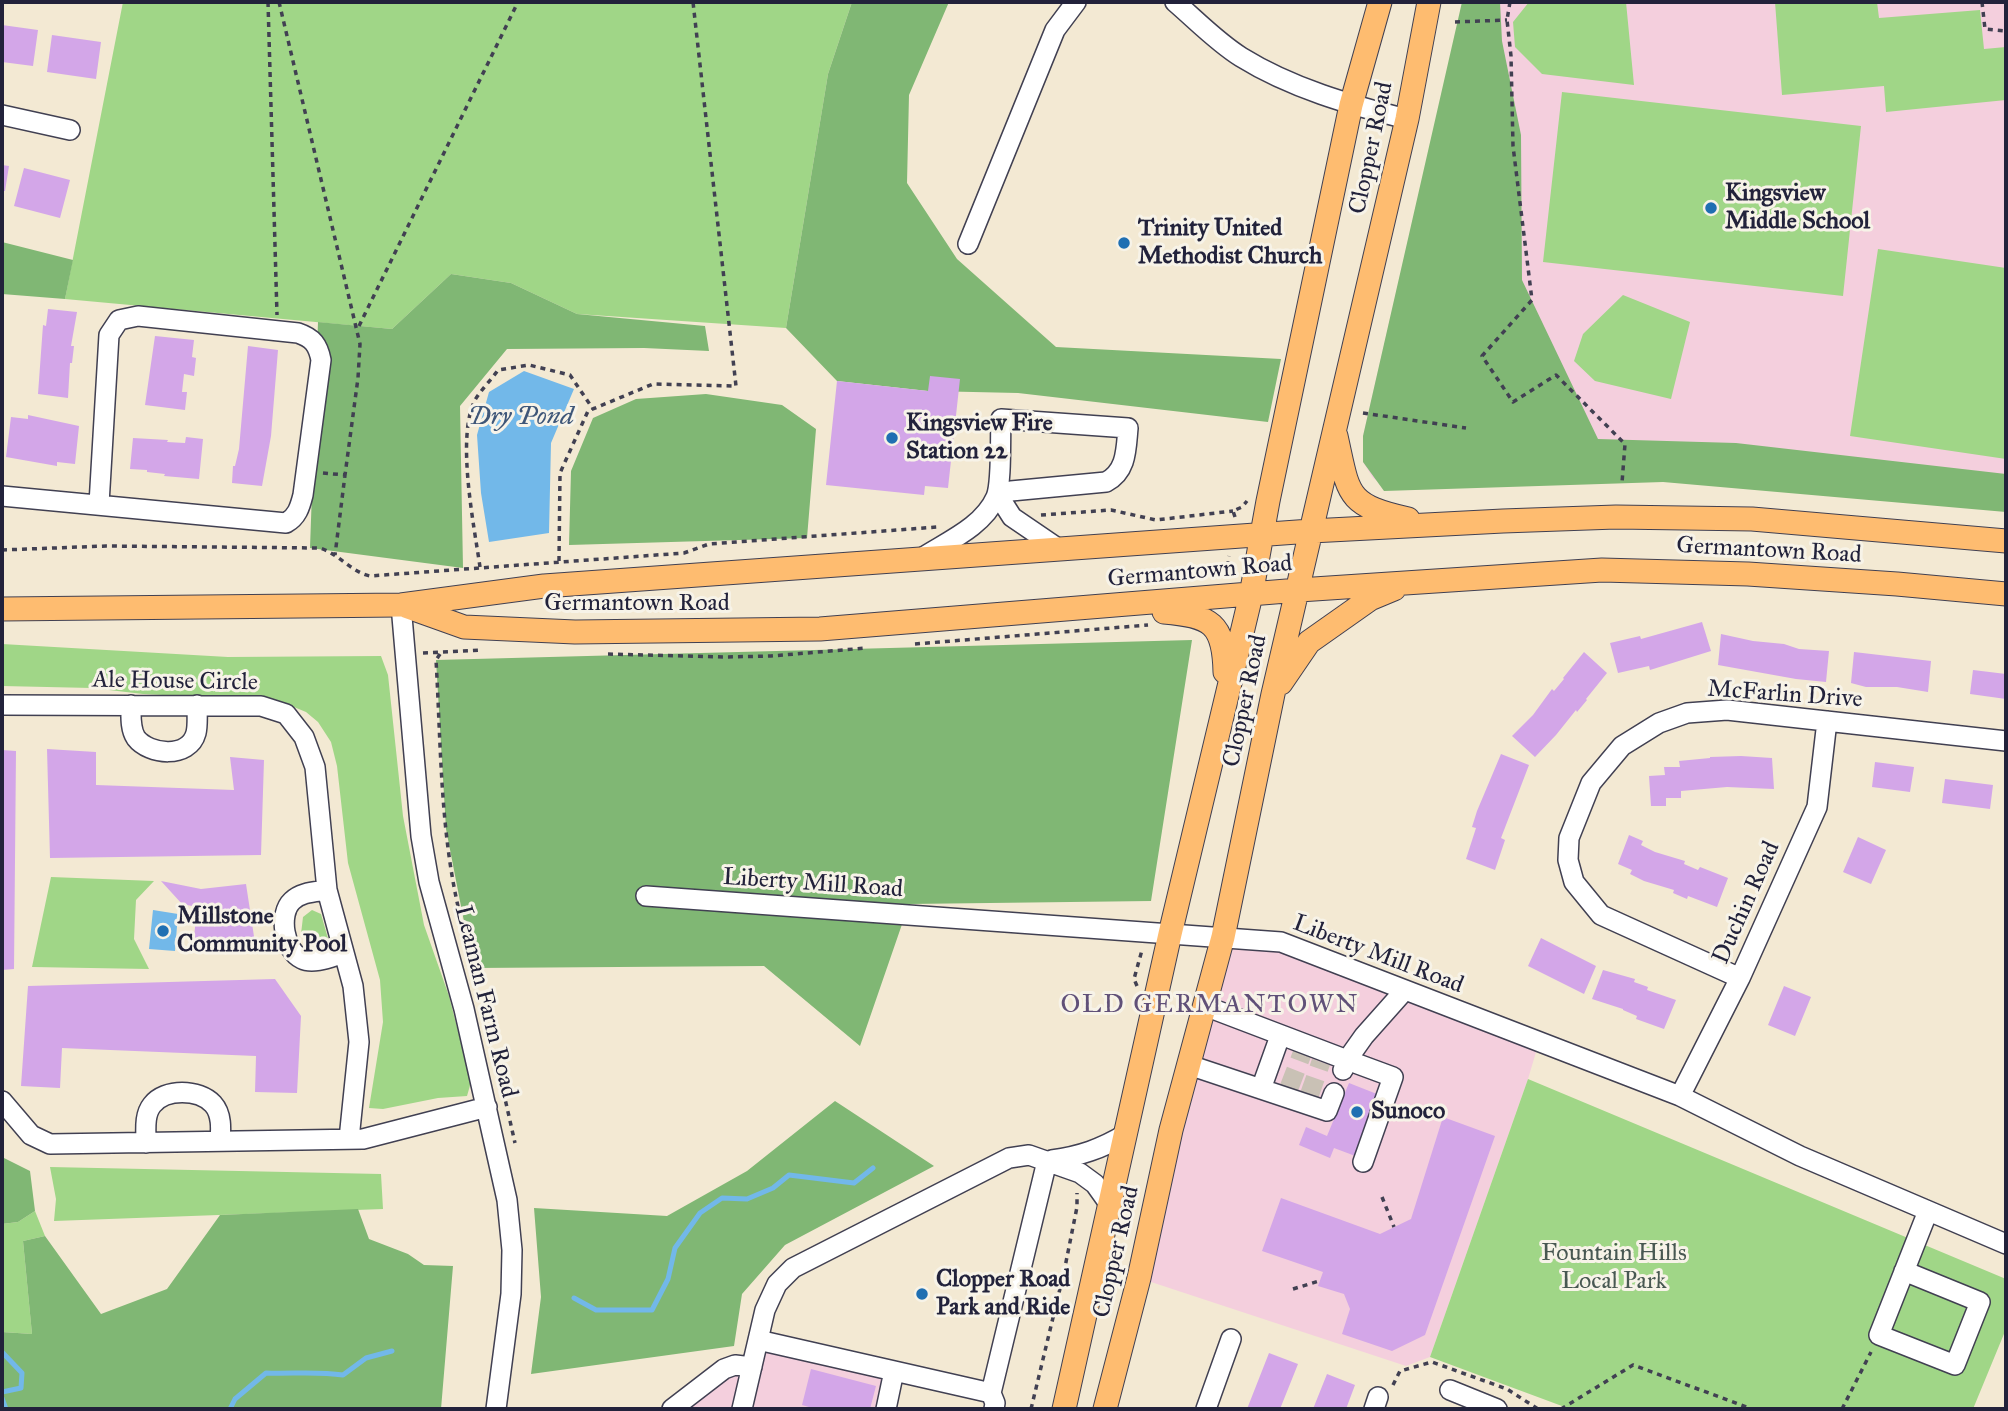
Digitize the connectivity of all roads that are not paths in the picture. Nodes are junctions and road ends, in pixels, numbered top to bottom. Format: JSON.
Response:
{"nodes":[{"id":1,"x":1076,"y":2,"type":"edge"},
{"id":2,"x":1175,"y":2,"type":"edge"},
{"id":3,"x":1380,"y":2,"type":"edge"},
{"id":4,"x":1429,"y":2,"type":"edge"},
{"id":5,"x":1351,"y":105,"type":"junction"},
{"id":6,"x":2,"y":116,"type":"edge"},
{"id":7,"x":1407,"y":119,"type":"junction"},
{"id":8,"x":69,"y":130,"type":"dead end"},
{"id":9,"x":968,"y":244,"type":"dead end"},
{"id":10,"x":1335,"y":428,"type":"junction"},
{"id":11,"x":998,"y":495,"type":"junction"},
{"id":12,"x":2,"y":496,"type":"edge"},
{"id":13,"x":99,"y":504,"type":"junction"},
{"id":14,"x":1435,"y":524,"type":"junction"},
{"id":15,"x":1311,"y":531,"type":"junction"},
{"id":16,"x":1261,"y":535,"type":"junction"},
{"id":17,"x":2006,"y":541,"type":"edge"},
{"id":18,"x":1059,"y":550,"type":"junction"},
{"id":19,"x":920,"y":559,"type":"junction"},
{"id":20,"x":1410,"y":582,"type":"junction"},
{"id":21,"x":1298,"y":590,"type":"junction"},
{"id":22,"x":1251,"y":594,"type":"junction"},
{"id":23,"x":2006,"y":594,"type":"edge"},
{"id":24,"x":401,"y":605,"type":"junction"},
{"id":25,"x":1108,"y":606,"type":"junction"},
{"id":26,"x":2,"y":609,"type":"edge"},
{"id":27,"x":1273,"y":694,"type":"junction"},
{"id":28,"x":1225,"y":700,"type":"junction"},
{"id":29,"x":2,"y":705,"type":"edge"},
{"id":30,"x":131,"y":705,"type":"junction"},
{"id":31,"x":197,"y":705,"type":"junction"},
{"id":32,"x":1827,"y":721,"type":"junction"},
{"id":33,"x":2006,"y":741,"type":"edge"},
{"id":34,"x":327,"y":890,"type":"junction"},
{"id":35,"x":646,"y":896,"type":"dead end"},
{"id":36,"x":1170,"y":934,"type":"junction"},
{"id":37,"x":1223,"y":937,"type":"junction"},
{"id":38,"x":344,"y":953,"type":"junction"},
{"id":39,"x":1741,"y":978,"type":"junction"},
{"id":40,"x":1404,"y":991,"type":"junction"},
{"id":41,"x":1205,"y":1006,"type":"junction"},
{"id":42,"x":1280,"y":1036,"type":"junction"},
{"id":43,"x":1189,"y":1065,"type":"junction"},
{"id":44,"x":1345,"y":1066,"type":"junction"},
{"id":45,"x":1261,"y":1089,"type":"junction"},
{"id":46,"x":1334,"y":1093,"type":"dead end"},
{"id":47,"x":1680,"y":1096,"type":"junction"},
{"id":48,"x":2,"y":1101,"type":"edge"},
{"id":49,"x":487,"y":1107,"type":"junction"},
{"id":50,"x":1126,"y":1134,"type":"junction"},
{"id":51,"x":349,"y":1139,"type":"junction"},
{"id":52,"x":220,"y":1141,"type":"junction"},
{"id":53,"x":146,"y":1143,"type":"junction"},
{"id":54,"x":1047,"y":1161,"type":"junction"},
{"id":55,"x":1363,"y":1162,"type":"dead end"},
{"id":56,"x":1110,"y":1205,"type":"junction"},
{"id":57,"x":1928,"y":1211,"type":"junction"},
{"id":58,"x":2006,"y":1244,"type":"edge"},
{"id":59,"x":1904,"y":1271,"type":"junction"},
{"id":60,"x":1231,"y":1339,"type":"dead end"},
{"id":61,"x":758,"y":1340,"type":"junction"},
{"id":62,"x":752,"y":1367,"type":"junction"},
{"id":63,"x":894,"y":1371,"type":"junction"},
{"id":64,"x":1450,"y":1390,"type":"dead end"},
{"id":65,"x":992,"y":1401,"type":"edge"},
{"id":66,"x":496,"y":1409,"type":"edge"},
{"id":67,"x":672,"y":1409,"type":"edge"},
{"id":68,"x":742,"y":1409,"type":"edge"},
{"id":69,"x":886,"y":1409,"type":"edge"},
{"id":70,"x":1064,"y":1409,"type":"edge"},
{"id":71,"x":1105,"y":1409,"type":"edge"},
{"id":72,"x":1206,"y":1409,"type":"edge"},
{"id":73,"x":1497,"y":1409,"type":"edge"}],
"edges":[{"from":1,"to":9,"type":"street"},
{"from":2,"to":5,"type":"street"},
{"from":3,"to":5,"type":"main road","name":"Clopper Road"},
{"from":4,"to":7,"type":"main road","name":"Clopper Road"},
{"from":5,"to":7,"type":"street"},
{"from":5,"to":16,"type":"main road","name":"Clopper Road"},
{"from":6,"to":8,"type":"street"},
{"from":7,"to":10,"type":"main road","name":"Clopper Road"},
{"from":10,"to":14,"type":"main road"},
{"from":10,"to":15,"type":"main road","name":"Clopper Road"},
{"from":11,"to":11,"type":"street"},
{"from":11,"to":18,"type":"street"},
{"from":11,"to":19,"type":"street"},
{"from":12,"to":13,"type":"street"},
{"from":13,"to":13,"type":"street"},
{"from":14,"to":15,"type":"main road","name":"Germantown Road"},
{"from":14,"to":17,"type":"main road","name":"Germantown Road"},
{"from":15,"to":16,"type":"main road","name":"Germantown Road"},
{"from":15,"to":21,"type":"main road","name":"Clopper Road"},
{"from":16,"to":18,"type":"main road","name":"Germantown Road"},
{"from":16,"to":22,"type":"main road","name":"Clopper Road"},
{"from":18,"to":19,"type":"main road","name":"Germantown Road"},
{"from":19,"to":24,"type":"main road","name":"Germantown Road"},
{"from":20,"to":21,"type":"main road","name":"Germantown Road"},
{"from":20,"to":23,"type":"main road","name":"Germantown Road"},
{"from":20,"to":27,"type":"main road"},
{"from":21,"to":22,"type":"main road","name":"Germantown Road"},
{"from":21,"to":27,"type":"main road","name":"Clopper Road"},
{"from":22,"to":25,"type":"main road","name":"Germantown Road"},
{"from":22,"to":28,"type":"main road","name":"Clopper Road"},
{"from":24,"to":25,"type":"main road","name":"Germantown Road"},
{"from":24,"to":26,"type":"main road","name":"Germantown Road"},
{"from":24,"to":49,"type":"street","name":"Leaman Farm Road"},
{"from":25,"to":28,"type":"main road"},
{"from":27,"to":37,"type":"main road","name":"Clopper Road"},
{"from":28,"to":36,"type":"main road","name":"Clopper Road"},
{"from":29,"to":30,"type":"street","name":"Ale House Circle"},
{"from":30,"to":31,"type":"street","name":"Ale House Circle"},
{"from":30,"to":31,"type":"street"},
{"from":31,"to":34,"type":"street","name":"Ale House Circle"},
{"from":32,"to":33,"type":"street","name":"McFarlin Drive"},
{"from":32,"to":39,"type":"street","name":"Duchin Road"},
{"from":32,"to":39,"type":"street","name":"McFarlin Drive"},
{"from":34,"to":38,"type":"street","name":"Ale House Circle"},
{"from":34,"to":38,"type":"street"},
{"from":35,"to":36,"type":"street","name":"Liberty Mill Road"},
{"from":36,"to":37,"type":"street","name":"Liberty Mill Road"},
{"from":36,"to":50,"type":"main road","name":"Clopper Road"},
{"from":37,"to":40,"type":"street","name":"Liberty Mill Road"},
{"from":37,"to":41,"type":"main road","name":"Clopper Road"},
{"from":38,"to":51,"type":"street","name":"Ale House Circle"},
{"from":39,"to":47,"type":"street","name":"Duchin Road"},
{"from":40,"to":44,"type":"street"},
{"from":40,"to":47,"type":"street","name":"Liberty Mill Road"},
{"from":41,"to":42,"type":"street"},
{"from":41,"to":43,"type":"main road","name":"Clopper Road"},
{"from":42,"to":44,"type":"street"},
{"from":42,"to":45,"type":"street"},
{"from":43,"to":45,"type":"street"},
{"from":43,"to":71,"type":"main road","name":"Clopper Road"},
{"from":44,"to":55,"type":"street"},
{"from":45,"to":46,"type":"street"},
{"from":47,"to":57,"type":"street","name":"Liberty Mill Road"},
{"from":48,"to":53,"type":"street"},
{"from":49,"to":51,"type":"street"},
{"from":49,"to":66,"type":"street","name":"Leaman Farm Road"},
{"from":50,"to":54,"type":"street"},
{"from":50,"to":56,"type":"main road","name":"Clopper Road"},
{"from":51,"to":52,"type":"street"},
{"from":52,"to":53,"type":"street"},
{"from":52,"to":53,"type":"street"},
{"from":54,"to":56,"type":"street"},
{"from":54,"to":61,"type":"street"},
{"from":54,"to":65,"type":"street"},
{"from":56,"to":70,"type":"main road","name":"Clopper Road"},
{"from":57,"to":58,"type":"street","name":"Liberty Mill Road"},
{"from":57,"to":59,"type":"street"},
{"from":59,"to":59,"type":"street"},
{"from":60,"to":72,"type":"street"},
{"from":61,"to":62,"type":"street"},
{"from":61,"to":63,"type":"street"},
{"from":62,"to":67,"type":"street"},
{"from":62,"to":68,"type":"street"},
{"from":63,"to":65,"type":"street"},
{"from":63,"to":69,"type":"street"},
{"from":64,"to":73,"type":"street"}]}
